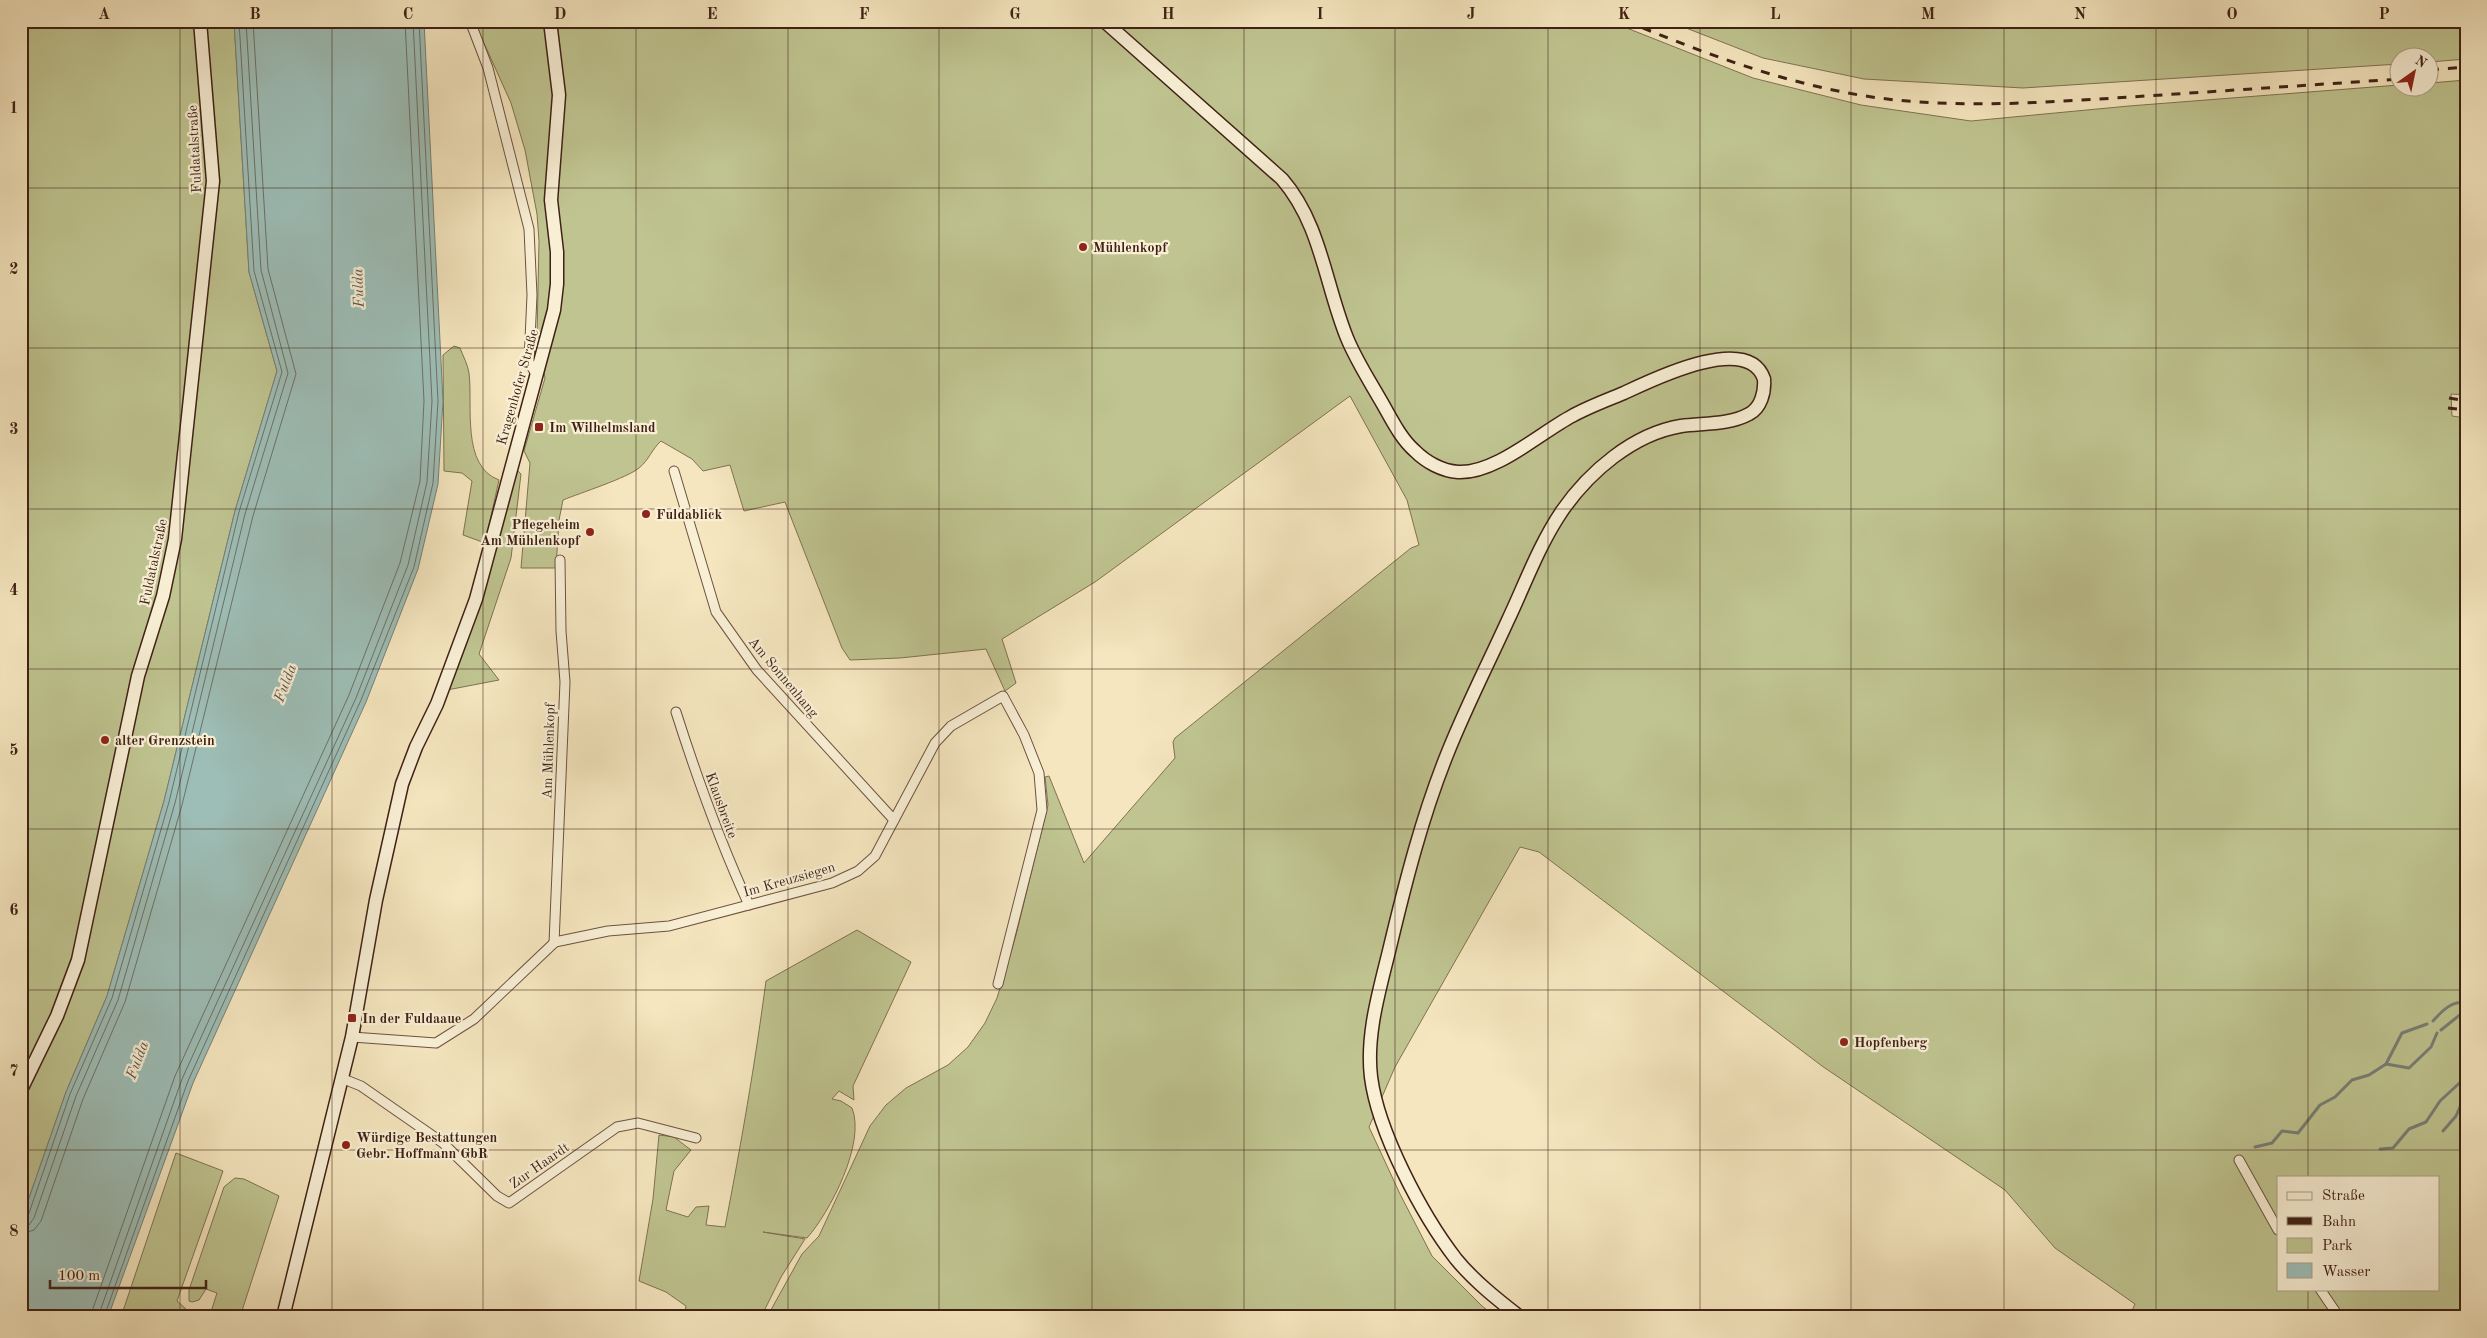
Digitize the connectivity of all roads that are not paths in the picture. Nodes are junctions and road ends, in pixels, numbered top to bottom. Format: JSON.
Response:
{"nodes":[{"id":1,"x":200,"y":21,"type":"edge"},
{"id":2,"x":470,"y":21,"type":"edge"},
{"id":3,"x":550,"y":21,"type":"edge"},
{"id":4,"x":1104,"y":21,"type":"edge"},
{"id":5,"x":537,"y":376,"type":"junction"},
{"id":6,"x":674,"y":471,"type":"dead end"},
{"id":7,"x":560,"y":560,"type":"dead end"},
{"id":8,"x":676,"y":712,"type":"dead end"},
{"id":9,"x":894,"y":820,"type":"junction"},
{"id":10,"x":749,"y":905,"type":"junction"},
{"id":11,"x":554,"y":943,"type":"junction"},
{"id":12,"x":998,"y":984,"type":"dead end"},
{"id":13,"x":352,"y":1037,"type":"junction"},
{"id":14,"x":341,"y":1078,"type":"junction"},
{"id":15,"x":21,"y":1090,"type":"edge"},
{"id":16,"x":696,"y":1138,"type":"dead end"},
{"id":17,"x":2239,"y":1160,"type":"dead end"},
{"id":18,"x":2277,"y":1228,"type":"edge"},
{"id":19,"x":2321,"y":1290,"type":"edge"},
{"id":20,"x":283,"y":1317,"type":"edge"},
{"id":21,"x":1520,"y":1317,"type":"edge"},
{"id":22,"x":2339,"y":1317,"type":"edge"}],
"edges":[{"from":1,"to":15,"type":"street","name":"Fuldatalstraße"},
{"from":2,"to":5,"type":"street"},
{"from":3,"to":5,"type":"street","name":"Kragenhofer Straße"},
{"from":4,"to":21,"type":"street"},
{"from":5,"to":13,"type":"street","name":"Kragenhofer Straße"},
{"from":6,"to":9,"type":"street","name":"Am Sonnenhang"},
{"from":7,"to":11,"type":"street","name":"Am Mühlenkopf"},
{"from":8,"to":10,"type":"street","name":"Klausbreite"},
{"from":9,"to":10,"type":"street","name":"Im Kreuzsiegen"},
{"from":9,"to":12,"type":"street","name":"Im Kreuzsiegen"},
{"from":10,"to":11,"type":"street","name":"Im Kreuzsiegen"},
{"from":11,"to":13,"type":"street","name":"Im Kreuzsiegen"},
{"from":13,"to":14,"type":"street"},
{"from":14,"to":16,"type":"street","name":"Zur Haardt"},
{"from":14,"to":20,"type":"street"},
{"from":17,"to":18,"type":"street"},
{"from":19,"to":22,"type":"street"}]}
